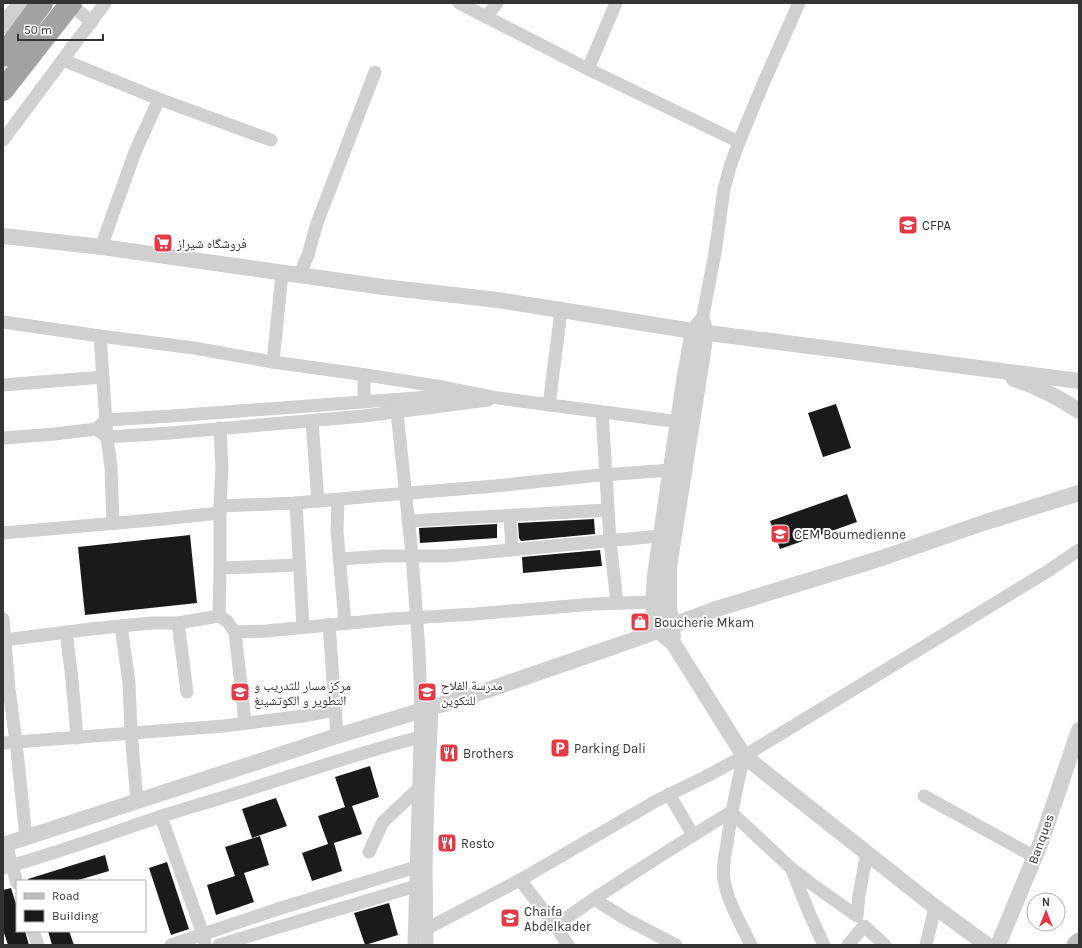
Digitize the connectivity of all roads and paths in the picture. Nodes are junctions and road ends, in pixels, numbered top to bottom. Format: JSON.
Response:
{"nodes":[{"id":1,"x":20,"y":3,"type":"edge"},
{"id":2,"x":42,"y":3,"type":"edge"},
{"id":3,"x":70,"y":3,"type":"edge"},
{"id":4,"x":105,"y":3,"type":"edge"},
{"id":5,"x":459,"y":3,"type":"edge"},
{"id":6,"x":497,"y":3,"type":"edge"},
{"id":7,"x":616,"y":3,"type":"edge"},
{"id":8,"x":799,"y":3,"type":"edge"},
{"id":9,"x":486,"y":17,"type":"junction"},
{"id":10,"x":92,"y":22,"type":"junction"},
{"id":11,"x":3,"y":26,"type":"edge"},
{"id":12,"x":3,"y":56,"type":"edge"},
{"id":13,"x":63,"y":60,"type":"junction"},
{"id":14,"x":588,"y":69,"type":"junction"},
{"id":15,"x":375,"y":72,"type":"dead end"},
{"id":16,"x":3,"y":90,"type":"edge"},
{"id":17,"x":159,"y":99,"type":"junction"},
{"id":18,"x":3,"y":140,"type":"edge"},
{"id":19,"x":271,"y":140,"type":"dead end"},
{"id":20,"x":739,"y":142,"type":"junction"},
{"id":21,"x":3,"y":236,"type":"edge"},
{"id":22,"x":102,"y":247,"type":"junction"},
{"id":23,"x":282,"y":274,"type":"junction"},
{"id":24,"x":299,"y":276,"type":"junction"},
{"id":25,"x":561,"y":311,"type":"junction"},
{"id":26,"x":3,"y":322,"type":"edge"},
{"id":27,"x":700,"y":328,"type":"junction"},
{"id":28,"x":100,"y":336,"type":"junction"},
{"id":29,"x":273,"y":362,"type":"junction"},
{"id":30,"x":976,"y":368,"type":"junction"},
{"id":31,"x":366,"y":374,"type":"junction"},
{"id":32,"x":103,"y":377,"type":"junction"},
{"id":33,"x":1079,"y":381,"type":"edge"},
{"id":34,"x":3,"y":385,"type":"edge"},
{"id":35,"x":476,"y":394,"type":"junction"},
{"id":36,"x":498,"y":398,"type":"junction"},
{"id":37,"x":364,"y":401,"type":"junction"},
{"id":38,"x":549,"y":405,"type":"junction"},
{"id":39,"x":263,"y":409,"type":"junction"},
{"id":40,"x":1079,"y":411,"type":"edge"},
{"id":41,"x":397,"y":412,"type":"junction"},
{"id":42,"x":602,"y":412,"type":"junction"},
{"id":43,"x":106,"y":420,"type":"junction"},
{"id":44,"x":312,"y":421,"type":"junction"},
{"id":45,"x":684,"y":423,"type":"junction"},
{"id":46,"x":264,"y":424,"type":"junction"},
{"id":47,"x":96,"y":428,"type":"junction"},
{"id":48,"x":220,"y":428,"type":"junction"},
{"id":49,"x":107,"y":437,"type":"junction"},
{"id":50,"x":3,"y":438,"type":"edge"},
{"id":51,"x":670,"y":470,"type":"junction"},
{"id":52,"x":606,"y":475,"type":"junction"},
{"id":53,"x":1079,"y":493,"type":"edge"},
{"id":54,"x":405,"y":494,"type":"junction"},
{"id":55,"x":338,"y":500,"type":"junction"},
{"id":56,"x":318,"y":501,"type":"junction"},
{"id":57,"x":296,"y":503,"type":"junction"},
{"id":58,"x":220,"y":510,"type":"junction"},
{"id":59,"x":608,"y":510,"type":"junction"},
{"id":60,"x":510,"y":516,"type":"junction"},
{"id":61,"x":408,"y":521,"type":"junction"},
{"id":62,"x":113,"y":523,"type":"junction"},
{"id":63,"x":3,"y":532,"type":"edge"},
{"id":64,"x":668,"y":535,"type":"junction"},
{"id":65,"x":610,"y":541,"type":"junction"},
{"id":66,"x":512,"y":550,"type":"junction"},
{"id":67,"x":1079,"y":550,"type":"edge"},
{"id":68,"x":412,"y":555,"type":"junction"},
{"id":69,"x":340,"y":559,"type":"junction"},
{"id":70,"x":299,"y":565,"type":"junction"},
{"id":71,"x":220,"y":568,"type":"junction"},
{"id":72,"x":654,"y":602,"type":"junction"},
{"id":73,"x":616,"y":603,"type":"junction"},
{"id":74,"x":219,"y":616,"type":"junction"},
{"id":75,"x":416,"y":617,"type":"junction"},
{"id":76,"x":3,"y":619,"type":"edge"},
{"id":77,"x":178,"y":623,"type":"junction"},
{"id":78,"x":345,"y":623,"type":"junction"},
{"id":79,"x":329,"y":624,"type":"junction"},
{"id":80,"x":672,"y":625,"type":"junction"},
{"id":81,"x":120,"y":626,"type":"junction"},
{"id":82,"x":303,"y":627,"type":"junction"},
{"id":83,"x":657,"y":630,"type":"junction"},
{"id":84,"x":66,"y":632,"type":"junction"},
{"id":85,"x":235,"y":632,"type":"junction"},
{"id":86,"x":4,"y":640,"type":"junction"},
{"id":87,"x":673,"y":643,"type":"junction"},
{"id":88,"x":187,"y":692,"type":"dead end"},
{"id":89,"x":426,"y":708,"type":"junction"},
{"id":90,"x":335,"y":710,"type":"junction"},
{"id":91,"x":245,"y":722,"type":"junction"},
{"id":92,"x":1079,"y":730,"type":"edge"},
{"id":93,"x":131,"y":732,"type":"junction"},
{"id":94,"x":337,"y":736,"type":"junction"},
{"id":95,"x":77,"y":738,"type":"junction"},
{"id":96,"x":420,"y":738,"type":"junction"},
{"id":97,"x":16,"y":742,"type":"junction"},
{"id":98,"x":3,"y":743,"type":"edge"},
{"id":99,"x":744,"y":756,"type":"junction"},
{"id":100,"x":423,"y":786,"type":"junction"},
{"id":101,"x":668,"y":794,"type":"junction"},
{"id":102,"x":924,"y":796,"type":"dead end"},
{"id":103,"x":137,"y":801,"type":"junction"},
{"id":104,"x":731,"y":812,"type":"junction"},
{"id":105,"x":162,"y":816,"type":"junction"},
{"id":106,"x":693,"y":835,"type":"junction"},
{"id":107,"x":26,"y":838,"type":"junction"},
{"id":108,"x":4,"y":844,"type":"edge"},
{"id":109,"x":370,"y":852,"type":"dead end"},
{"id":110,"x":867,"y":852,"type":"junction"},
{"id":111,"x":1035,"y":857,"type":"junction"},
{"id":112,"x":7,"y":867,"type":"edge"},
{"id":113,"x":416,"y":867,"type":"junction"},
{"id":114,"x":792,"y":869,"type":"junction"},
{"id":115,"x":520,"y":880,"type":"junction"},
{"id":116,"x":16,"y":881,"type":"edge"},
{"id":117,"x":416,"y":886,"type":"junction"},
{"id":118,"x":594,"y":899,"type":"junction"},
{"id":119,"x":935,"y":907,"type":"junction"},
{"id":120,"x":860,"y":921,"type":"junction"},
{"id":121,"x":555,"y":925,"type":"junction"},
{"id":122,"x":421,"y":928,"type":"junction"},
{"id":123,"x":33,"y":932,"type":"edge"},
{"id":124,"x":204,"y":940,"type":"edge"},
{"id":125,"x":1079,"y":942,"type":"edge"},
{"id":126,"x":38,"y":945,"type":"edge"},
{"id":127,"x":171,"y":945,"type":"edge"},
{"id":128,"x":219,"y":945,"type":"edge"},
{"id":129,"x":414,"y":945,"type":"edge"},
{"id":130,"x":427,"y":945,"type":"edge"},
{"id":131,"x":568,"y":945,"type":"edge"},
{"id":132,"x":676,"y":945,"type":"edge"},
{"id":133,"x":751,"y":945,"type":"edge"},
{"id":134,"x":824,"y":945,"type":"edge"},
{"id":135,"x":848,"y":945,"type":"edge"},
{"id":136,"x":885,"y":945,"type":"edge"},
{"id":137,"x":926,"y":945,"type":"edge"},
{"id":138,"x":987,"y":945,"type":"edge"},
{"id":139,"x":998,"y":945,"type":"edge"},
{"id":140,"x":1076,"y":945,"type":"edge"}],
"edges":[{"from":1,"to":11,"type":"street"},
{"from":2,"to":12,"type":"highway"},
{"from":3,"to":10,"type":"street"},
{"from":3,"to":16,"type":"highway"},
{"from":4,"to":10,"type":"street"},
{"from":5,"to":9,"type":"street"},
{"from":6,"to":9,"type":"street"},
{"from":7,"to":14,"type":"street"},
{"from":8,"to":20,"type":"street"},
{"from":9,"to":14,"type":"street"},
{"from":10,"to":13,"type":"street"},
{"from":13,"to":17,"type":"street"},
{"from":13,"to":18,"type":"street"},
{"from":14,"to":20,"type":"street"},
{"from":15,"to":24,"type":"street"},
{"from":17,"to":19,"type":"street"},
{"from":17,"to":22,"type":"street"},
{"from":20,"to":27,"type":"street"},
{"from":21,"to":22,"type":"street"},
{"from":22,"to":23,"type":"street"},
{"from":23,"to":24,"type":"street"},
{"from":23,"to":29,"type":"street"},
{"from":24,"to":25,"type":"street"},
{"from":25,"to":27,"type":"street"},
{"from":25,"to":38,"type":"street"},
{"from":26,"to":28,"type":"street"},
{"from":27,"to":30,"type":"street"},
{"from":27,"to":45,"type":"street"},
{"from":28,"to":29,"type":"street"},
{"from":28,"to":32,"type":"street"},
{"from":29,"to":31,"type":"street"},
{"from":30,"to":33,"type":"street"},
{"from":30,"to":40,"type":"street"},
{"from":31,"to":35,"type":"street"},
{"from":31,"to":37,"type":"street"},
{"from":32,"to":34,"type":"street"},
{"from":32,"to":43,"type":"street"},
{"from":35,"to":36,"type":"street"},
{"from":35,"to":37,"type":"street"},
{"from":36,"to":38,"type":"street"},
{"from":36,"to":41,"type":"street"},
{"from":37,"to":39,"type":"street"},
{"from":38,"to":42,"type":"street"},
{"from":39,"to":43,"type":"street"},
{"from":39,"to":46,"type":"street"},
{"from":41,"to":44,"type":"street"},
{"from":41,"to":54,"type":"street"},
{"from":42,"to":45,"type":"street"},
{"from":42,"to":52,"type":"street"},
{"from":43,"to":47,"type":"street"},
{"from":43,"to":49,"type":"street"},
{"from":44,"to":46,"type":"street"},
{"from":44,"to":56,"type":"street"},
{"from":45,"to":51,"type":"street"},
{"from":45,"to":64,"type":"street"},
{"from":46,"to":48,"type":"street"},
{"from":47,"to":49,"type":"street"},
{"from":47,"to":50,"type":"street"},
{"from":48,"to":49,"type":"street"},
{"from":48,"to":58,"type":"street"},
{"from":49,"to":62,"type":"street"},
{"from":51,"to":52,"type":"street"},
{"from":51,"to":64,"type":"street"},
{"from":52,"to":54,"type":"street"},
{"from":52,"to":59,"type":"street"},
{"from":53,"to":80,"type":"street"},
{"from":54,"to":55,"type":"street"},
{"from":54,"to":61,"type":"street"},
{"from":55,"to":56,"type":"street"},
{"from":55,"to":69,"type":"street"},
{"from":56,"to":57,"type":"street"},
{"from":57,"to":58,"type":"street"},
{"from":57,"to":70,"type":"street"},
{"from":58,"to":62,"type":"street"},
{"from":58,"to":71,"type":"street"},
{"from":59,"to":60,"type":"street"},
{"from":59,"to":65,"type":"street"},
{"from":60,"to":61,"type":"street"},
{"from":60,"to":66,"type":"street"},
{"from":61,"to":68,"type":"street"},
{"from":62,"to":63,"type":"street"},
{"from":64,"to":65,"type":"street"},
{"from":64,"to":72,"type":"street"},
{"from":64,"to":80,"type":"street"},
{"from":65,"to":66,"type":"street"},
{"from":65,"to":73,"type":"street"},
{"from":66,"to":68,"type":"street"},
{"from":67,"to":99,"type":"street"},
{"from":68,"to":69,"type":"street"},
{"from":68,"to":75,"type":"street"},
{"from":69,"to":78,"type":"street"},
{"from":70,"to":71,"type":"street"},
{"from":70,"to":82,"type":"street"},
{"from":71,"to":74,"type":"street"},
{"from":72,"to":73,"type":"street"},
{"from":72,"to":83,"type":"street"},
{"from":73,"to":75,"type":"street"},
{"from":74,"to":77,"type":"street"},
{"from":74,"to":85,"type":"street"},
{"from":75,"to":78,"type":"street"},
{"from":75,"to":89,"type":"street"},
{"from":76,"to":86,"type":"street"},
{"from":77,"to":81,"type":"street"},
{"from":77,"to":88,"type":"street"},
{"from":78,"to":79,"type":"street"},
{"from":79,"to":82,"type":"street"},
{"from":79,"to":90,"type":"street"},
{"from":80,"to":83,"type":"street"},
{"from":80,"to":87,"type":"street"},
{"from":81,"to":84,"type":"street"},
{"from":81,"to":93,"type":"street"},
{"from":82,"to":85,"type":"street"},
{"from":83,"to":87,"type":"street"},
{"from":83,"to":89,"type":"street"},
{"from":84,"to":86,"type":"street"},
{"from":84,"to":95,"type":"street"},
{"from":85,"to":91,"type":"street"},
{"from":86,"to":97,"type":"street"},
{"from":87,"to":99,"type":"street"},
{"from":89,"to":94,"type":"street"},
{"from":89,"to":96,"type":"street"},
{"from":89,"to":100,"type":"street"},
{"from":90,"to":91,"type":"street"},
{"from":90,"to":94,"type":"street"},
{"from":91,"to":93,"type":"street"},
{"from":92,"to":111,"type":"street","name":"Banques"},
{"from":93,"to":95,"type":"street"},
{"from":93,"to":103,"type":"street"},
{"from":94,"to":103,"type":"street"},
{"from":95,"to":97,"type":"street"},
{"from":96,"to":100,"type":"street"},
{"from":96,"to":105,"type":"street"},
{"from":97,"to":98,"type":"street"},
{"from":97,"to":107,"type":"street"},
{"from":99,"to":101,"type":"street"},
{"from":99,"to":104,"type":"street"},
{"from":99,"to":110,"type":"street"},
{"from":100,"to":109,"type":"street"},
{"from":100,"to":113,"type":"street"},
{"from":100,"to":122,"type":"street"},
{"from":101,"to":106,"type":"street"},
{"from":101,"to":115,"type":"street"},
{"from":102,"to":111,"type":"street"},
{"from":103,"to":107,"type":"street"},
{"from":104,"to":106,"type":"street"},
{"from":104,"to":114,"type":"street"},
{"from":104,"to":133,"type":"street"},
{"from":105,"to":112,"type":"street"},
{"from":105,"to":124,"type":"street"},
{"from":106,"to":118,"type":"street"},
{"from":107,"to":108,"type":"street"},
{"from":108,"to":112,"type":"street"},
{"from":110,"to":119,"type":"street"},
{"from":110,"to":120,"type":"street"},
{"from":111,"to":139,"type":"street","name":"Banques"},
{"from":112,"to":116,"type":"street"},
{"from":113,"to":117,"type":"street"},
{"from":113,"to":124,"type":"street"},
{"from":114,"to":120,"type":"street"},
{"from":114,"to":134,"type":"street"},
{"from":115,"to":121,"type":"street"},
{"from":115,"to":122,"type":"street"},
{"from":117,"to":122,"type":"street"},
{"from":117,"to":128,"type":"street"},
{"from":118,"to":121,"type":"street"},
{"from":118,"to":132,"type":"street"},
{"from":119,"to":137,"type":"street"},
{"from":119,"to":138,"type":"street"},
{"from":120,"to":135,"type":"street"},
{"from":120,"to":136,"type":"street"},
{"from":121,"to":131,"type":"street"},
{"from":122,"to":129,"type":"street"},
{"from":122,"to":130,"type":"street"},
{"from":123,"to":126,"type":"street"},
{"from":124,"to":127,"type":"street"},
{"from":125,"to":140,"type":"main road"}]}
